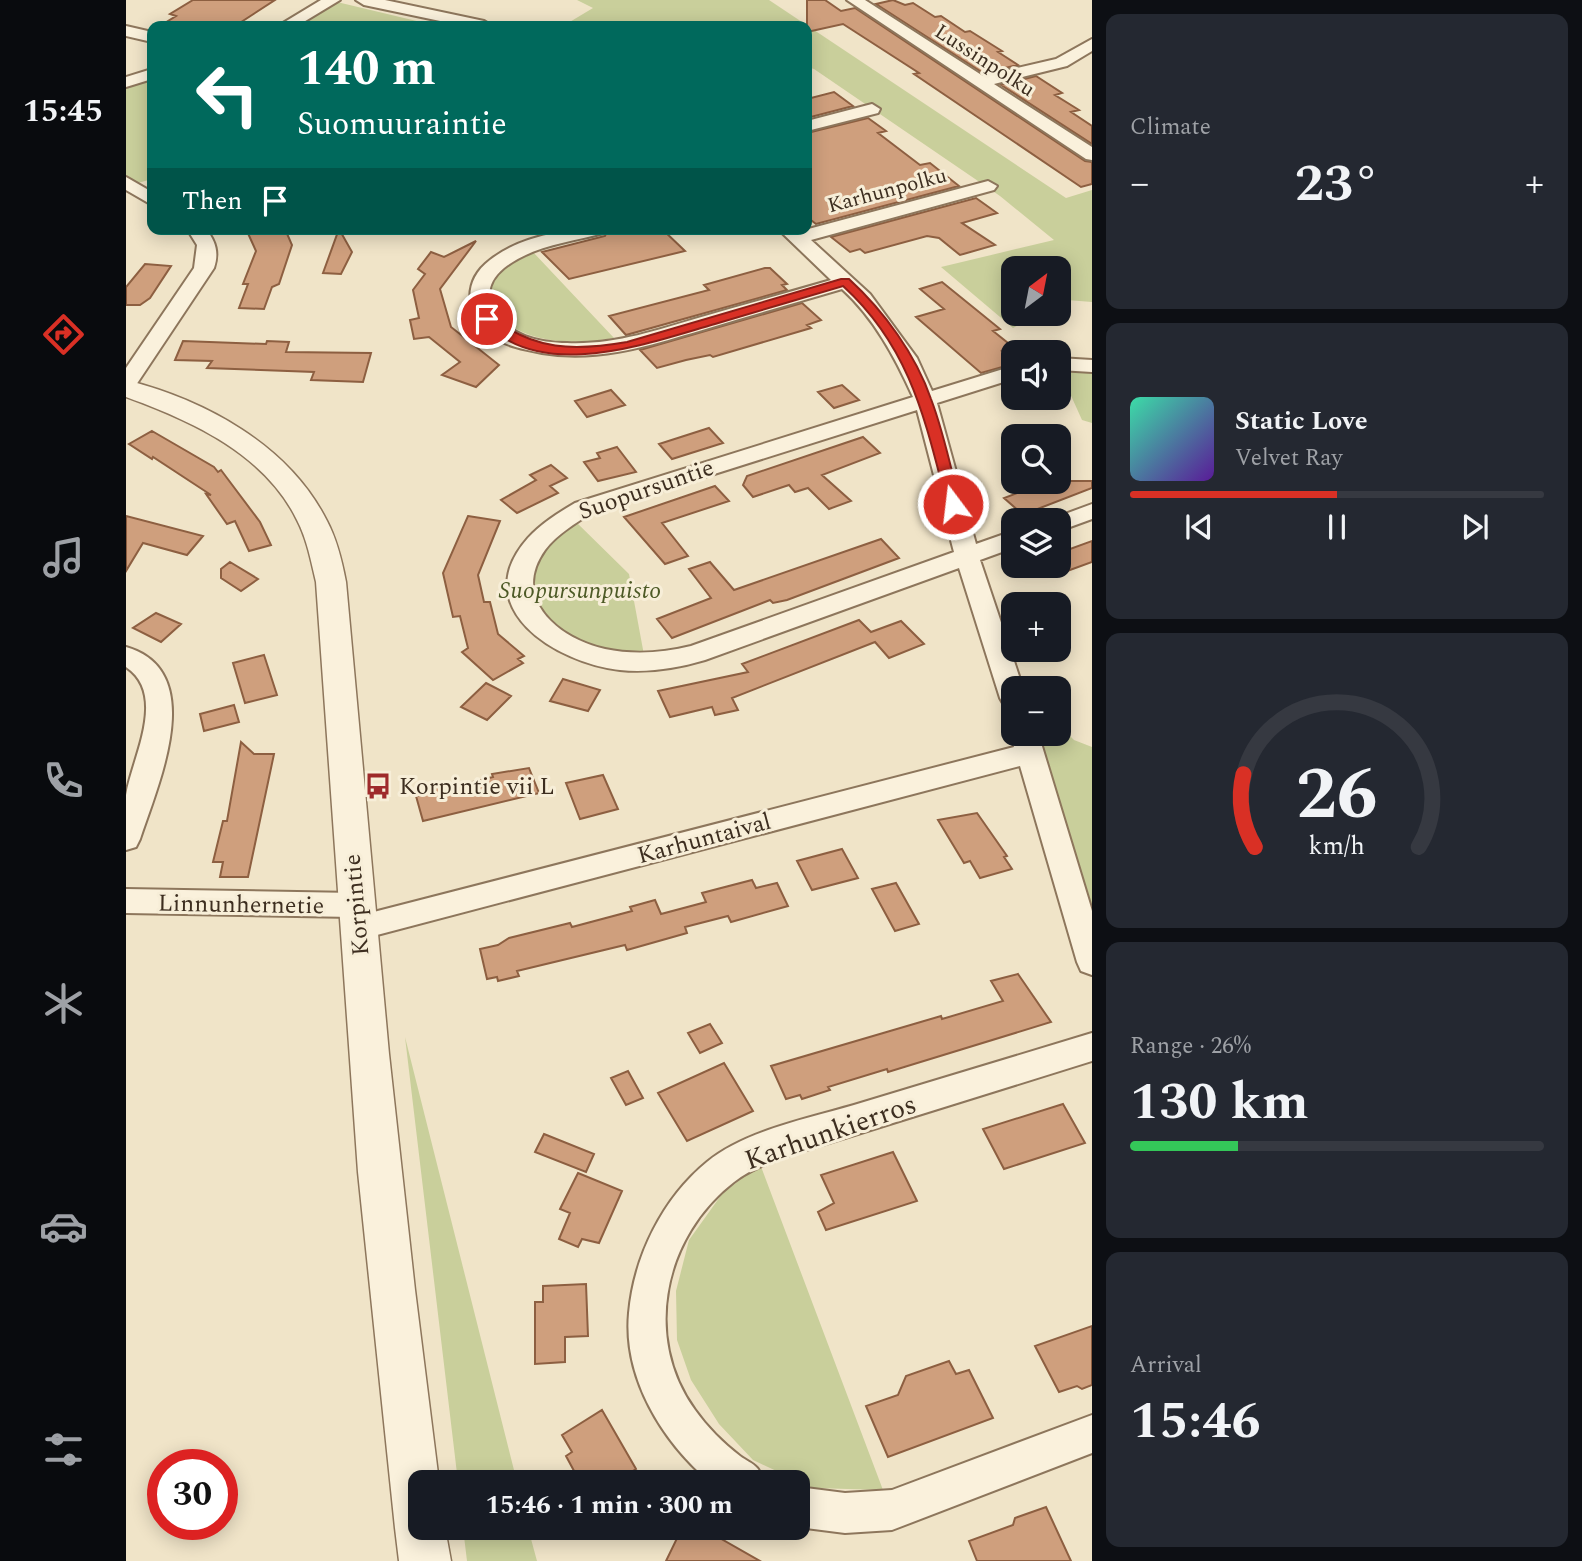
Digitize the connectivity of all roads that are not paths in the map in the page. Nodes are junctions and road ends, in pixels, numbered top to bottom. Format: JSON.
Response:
{"nodes":[{"id":1,"x":332,"y":0,"type":"edge"},
{"id":2,"x":364,"y":0,"type":"edge"},
{"id":3,"x":855,"y":0,"type":"edge"},
{"id":4,"x":295,"y":21,"type":"edge"},
{"id":5,"x":461,"y":21,"type":"edge"},
{"id":6,"x":126,"y":31,"type":"edge"},
{"id":7,"x":147,"y":36,"type":"edge"},
{"id":8,"x":1092,"y":44,"type":"edge"},
{"id":9,"x":147,"y":76,"type":"edge"},
{"id":10,"x":126,"y":82,"type":"edge"},
{"id":11,"x":980,"y":82,"type":"junction"},
{"id":12,"x":872,"y":109,"type":"dead end"},
{"id":13,"x":812,"y":125,"type":"edge"},
{"id":14,"x":1092,"y":155,"type":"edge"},
{"id":15,"x":126,"y":183,"type":"edge"},
{"id":16,"x":988,"y":186,"type":"dead end"},
{"id":17,"x":147,"y":197,"type":"edge"},
{"id":18,"x":812,"y":229,"type":"edge"},
{"id":19,"x":202,"y":235,"type":"edge"},
{"id":20,"x":574,"y":235,"type":"edge"},
{"id":21,"x":794,"y":235,"type":"edge"},
{"id":22,"x":845,"y":282,"type":"junction"},
{"id":23,"x":1071,"y":365,"type":"edge"},
{"id":24,"x":1092,"y":366,"type":"edge"},
{"id":25,"x":1001,"y":376,"type":"edge"},
{"id":26,"x":126,"y":386,"type":"edge"},
{"id":27,"x":925,"y":399,"type":"junction"},
{"id":28,"x":1092,"y":511,"type":"edge"},
{"id":29,"x":1071,"y":519,"type":"edge"},
{"id":30,"x":1001,"y":544,"type":"edge"},
{"id":31,"x":967,"y":556,"type":"junction"},
{"id":32,"x":126,"y":656,"type":"edge"},
{"id":33,"x":1006,"y":676,"type":"edge"},
{"id":34,"x":1015,"y":746,"type":"edge"},
{"id":35,"x":1028,"y":746,"type":"edge"},
{"id":36,"x":126,"y":839,"type":"edge"},
{"id":37,"x":126,"y":901,"type":"edge"},
{"id":38,"x":357,"y":917,"type":"junction"},
{"id":39,"x":1092,"y":962,"type":"edge"},
{"id":40,"x":1092,"y":1047,"type":"edge"},
{"id":41,"x":1092,"y":1434,"type":"edge"},
{"id":42,"x":412,"y":1470,"type":"edge"},
{"id":43,"x":727,"y":1470,"type":"edge"},
{"id":44,"x":810,"y":1509,"type":"edge"},
{"id":45,"x":422,"y":1540,"type":"edge"},
{"id":46,"x":425,"y":1561,"type":"edge"}],
"edges":[{"from":1,"to":4,"type":"street"},
{"from":2,"to":5,"type":"street"},
{"from":3,"to":11,"type":"street","name":"Lussinpolku"},
{"from":6,"to":7,"type":"street"},
{"from":8,"to":11,"type":"street"},
{"from":9,"to":10,"type":"street"},
{"from":11,"to":14,"type":"street","name":"Lussinpolku"},
{"from":12,"to":13,"type":"street"},
{"from":15,"to":17,"type":"street"},
{"from":16,"to":18,"type":"street","name":"Karhunpolku"},
{"from":19,"to":26,"type":"street"},
{"from":20,"to":22,"type":"street"},
{"from":21,"to":22,"type":"street"},
{"from":22,"to":27,"type":"street"},
{"from":23,"to":24,"type":"street"},
{"from":25,"to":27,"type":"street","name":"Suopursuntie"},
{"from":26,"to":38,"type":"street","name":"Korpintie"},
{"from":27,"to":31,"type":"street"},
{"from":27,"to":31,"type":"street","name":"Suopursuntie"},
{"from":28,"to":29,"type":"street"},
{"from":30,"to":31,"type":"street","name":"Suopursuntie"},
{"from":31,"to":33,"type":"street"},
{"from":32,"to":36,"type":"street"},
{"from":34,"to":38,"type":"street","name":"Karhuntaival"},
{"from":35,"to":39,"type":"street"},
{"from":37,"to":38,"type":"street","name":"Linnunhernetie"},
{"from":38,"to":42,"type":"street","name":"Korpintie"},
{"from":40,"to":43,"type":"street","name":"Karhunkierros"},
{"from":41,"to":44,"type":"street"},
{"from":45,"to":46,"type":"street","name":"Korpintie"}]}
